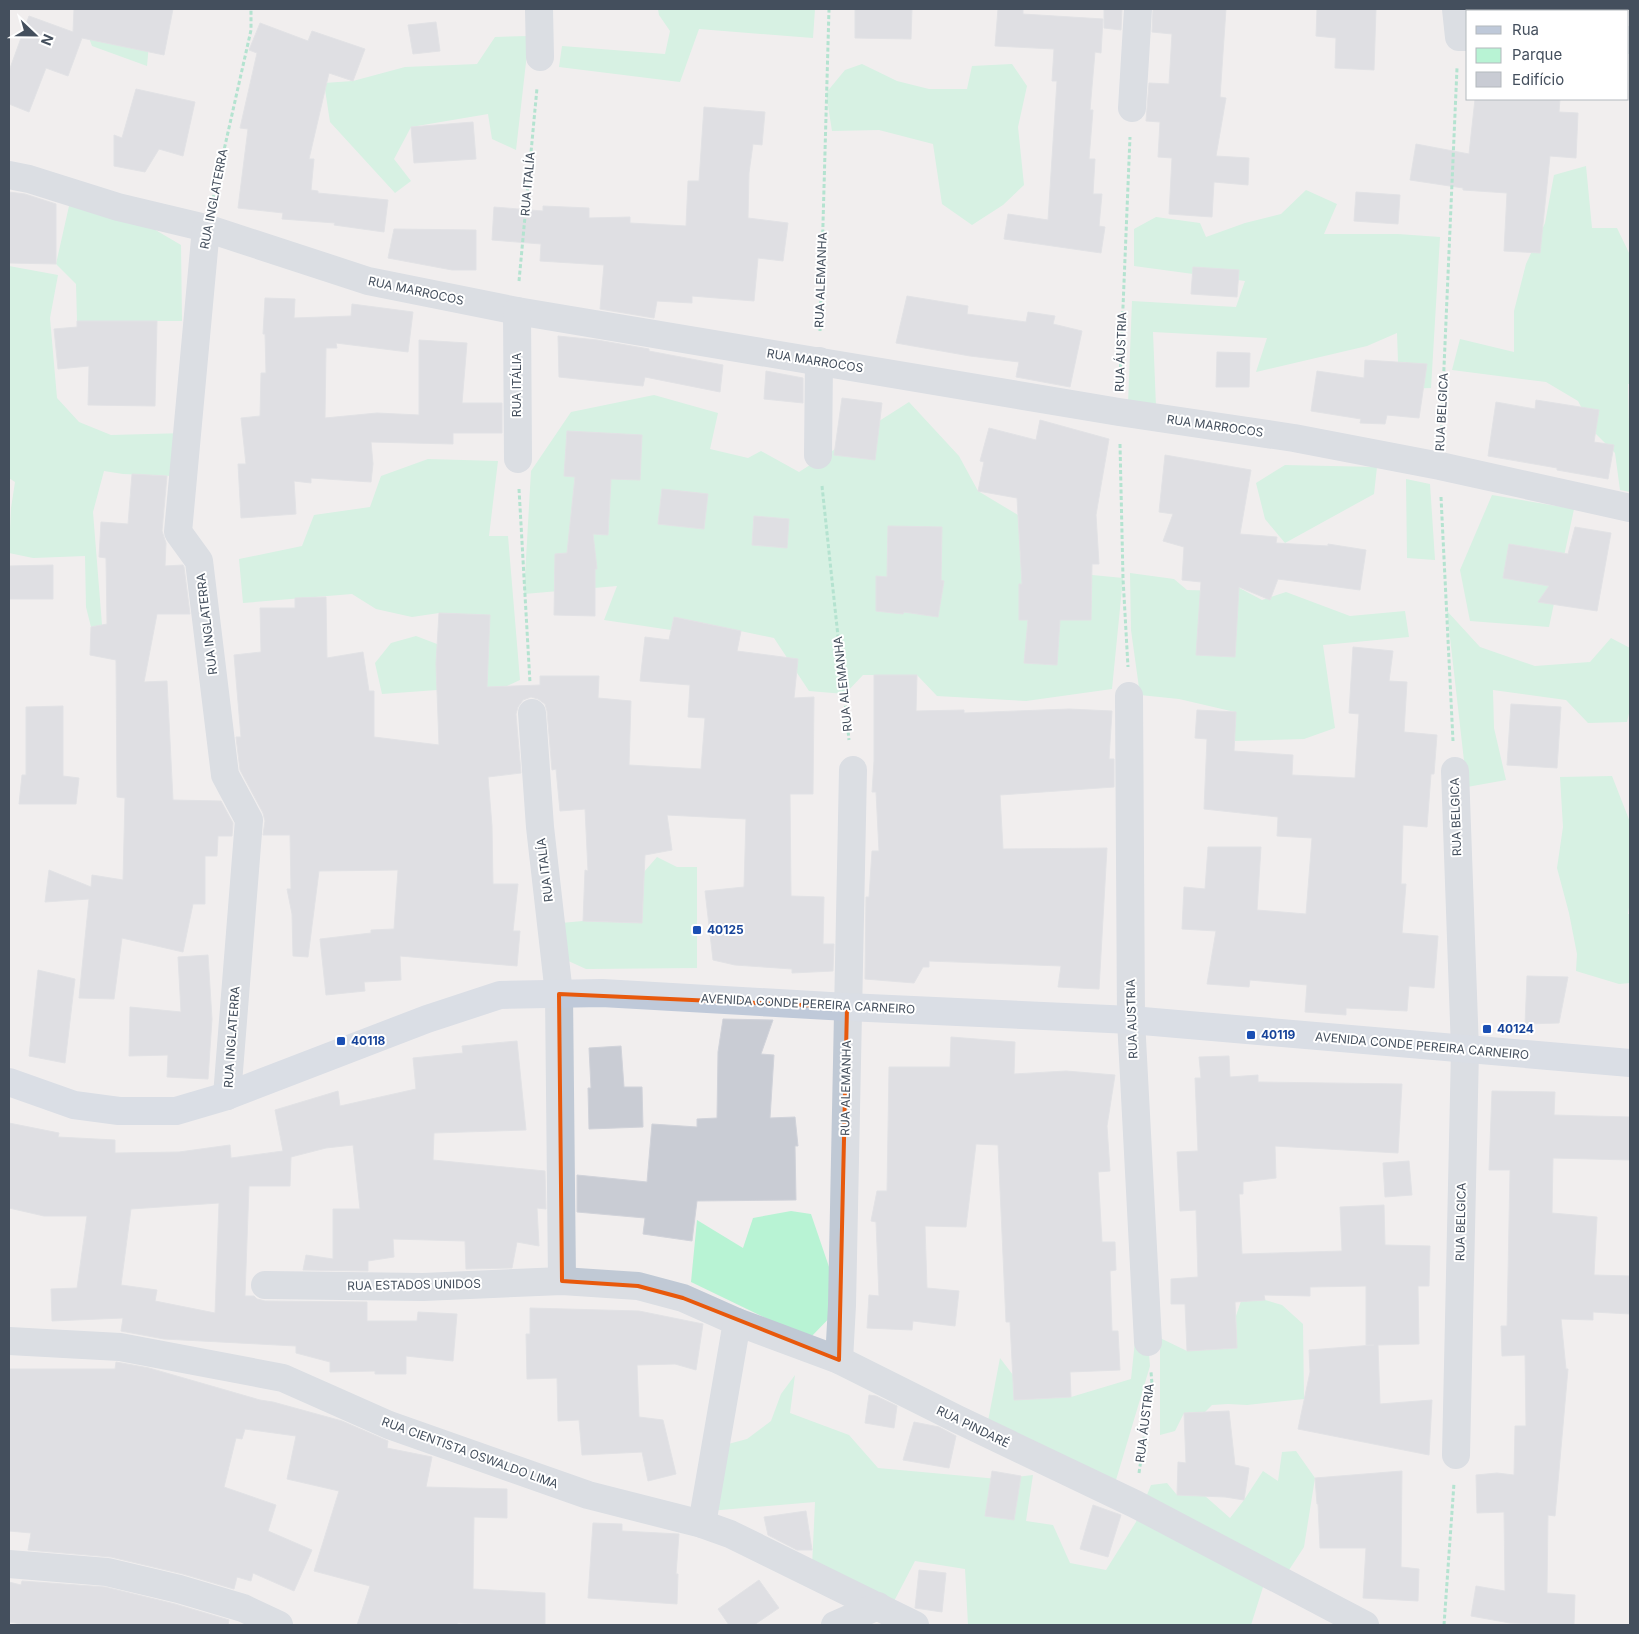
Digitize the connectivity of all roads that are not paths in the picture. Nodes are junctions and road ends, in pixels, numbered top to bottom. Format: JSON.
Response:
{"nodes":[{"id":1,"x":539,"y":9,"type":"edge"},
{"id":2,"x":1138,"y":9,"type":"edge"},
{"id":3,"x":1456,"y":9,"type":"edge"},
{"id":4,"x":1463,"y":37,"type":"edge"},
{"id":5,"x":540,"y":57,"type":"road end"},
{"id":6,"x":1132,"y":108,"type":"road end"},
{"id":7,"x":9,"y":175,"type":"edge"},
{"id":8,"x":206,"y":228,"type":"junction"},
{"id":9,"x":517,"y":311,"type":"junction"},
{"id":10,"x":819,"y":361,"type":"junction"},
{"id":11,"x":818,"y":455,"type":"road end"},
{"id":12,"x":518,"y":458,"type":"road end"},
{"id":13,"x":1630,"y":508,"type":"edge"},
{"id":14,"x":1129,"y":696,"type":"road end"},
{"id":15,"x":532,"y":713,"type":"road end"},
{"id":16,"x":853,"y":770,"type":"road end"},
{"id":17,"x":1455,"y":772,"type":"road end"},
{"id":18,"x":559,"y":994,"type":"junction"},
{"id":19,"x":847,"y":1007,"type":"junction"},
{"id":20,"x":1131,"y":1020,"type":"junction"},
{"id":21,"x":1465,"y":1050,"type":"junction"},
{"id":22,"x":1630,"y":1063,"type":"edge"},
{"id":23,"x":9,"y":1082,"type":"edge"},
{"id":24,"x":227,"y":1096,"type":"junction"},
{"id":25,"x":562,"y":1281,"type":"junction"},
{"id":26,"x":265,"y":1284,"type":"dead end"},
{"id":27,"x":736,"y":1322,"type":"junction"},
{"id":28,"x":9,"y":1341,"type":"edge"},
{"id":29,"x":1148,"y":1342,"type":"road end"},
{"id":30,"x":839,"y":1360,"type":"junction"},
{"id":31,"x":1456,"y":1455,"type":"road end"},
{"id":32,"x":702,"y":1524,"type":"junction"},
{"id":33,"x":9,"y":1564,"type":"edge"},
{"id":34,"x":878,"y":1606,"type":"junction"},
{"id":35,"x":278,"y":1625,"type":"edge"},
{"id":36,"x":835,"y":1625,"type":"edge"},
{"id":37,"x":915,"y":1625,"type":"edge"},
{"id":38,"x":1366,"y":1625,"type":"edge"}],
"edges":[{"from":1,"to":5,"type":"street"},
{"from":2,"to":6,"type":"street"},
{"from":3,"to":4,"type":"street"},
{"from":7,"to":8,"type":"street","name":"RUA MARROCOS"},
{"from":8,"to":9,"type":"street","name":"RUA MARROCOS"},
{"from":8,"to":24,"type":"street","name":"RUA INGLATERRA"},
{"from":9,"to":10,"type":"street","name":"RUA MARROCOS"},
{"from":9,"to":12,"type":"street","name":"RUA ITÁLIA"},
{"from":10,"to":11,"type":"street"},
{"from":10,"to":13,"type":"street","name":"RUA MARROCOS"},
{"from":14,"to":20,"type":"street","name":"RUA AUSTRIA"},
{"from":15,"to":18,"type":"street","name":"RUA ITALÍA"},
{"from":16,"to":19,"type":"street","name":"RUA ALEMANHA"},
{"from":17,"to":21,"type":"street","name":"RUA BELGICA"},
{"from":18,"to":19,"type":"main road","name":"AVENIDA CONDE PEREIRA CARNEIRO"},
{"from":18,"to":24,"type":"main road","name":"AVENIDA CONDE PEREIRA CARNEIRO"},
{"from":18,"to":25,"type":"street","name":"RUA ITALÍA"},
{"from":19,"to":20,"type":"main road","name":"AVENIDA CONDE PEREIRA CARNEIRO"},
{"from":19,"to":30,"type":"street","name":"RUA ALEMANHA"},
{"from":20,"to":21,"type":"main road","name":"AVENIDA CONDE PEREIRA CARNEIRO"},
{"from":20,"to":29,"type":"street","name":"RUA AUSTRIA"},
{"from":21,"to":22,"type":"main road","name":"AVENIDA CONDE PEREIRA CARNEIRO"},
{"from":21,"to":31,"type":"street","name":"RUA BELGICA"},
{"from":23,"to":24,"type":"main road","name":"AVENIDA CONDE PEREIRA CARNEIRO"},
{"from":25,"to":26,"type":"street","name":"RUA ESTADOS UNIDOS"},
{"from":25,"to":27,"type":"street","name":"RUA PINDARÉ"},
{"from":27,"to":30,"type":"street","name":"RUA PINDARÉ"},
{"from":27,"to":32,"type":"street"},
{"from":28,"to":32,"type":"street","name":"RUA CIENTISTA OSWALDO LIMA"},
{"from":30,"to":38,"type":"street","name":"RUA PINDARÉ"},
{"from":32,"to":34,"type":"street","name":"RUA CIENTISTA OSWALDO LIMA"},
{"from":33,"to":35,"type":"street"},
{"from":34,"to":36,"type":"street"},
{"from":34,"to":37,"type":"street","name":"RUA CIENTISTA OSWALDO LIMA"}]}
